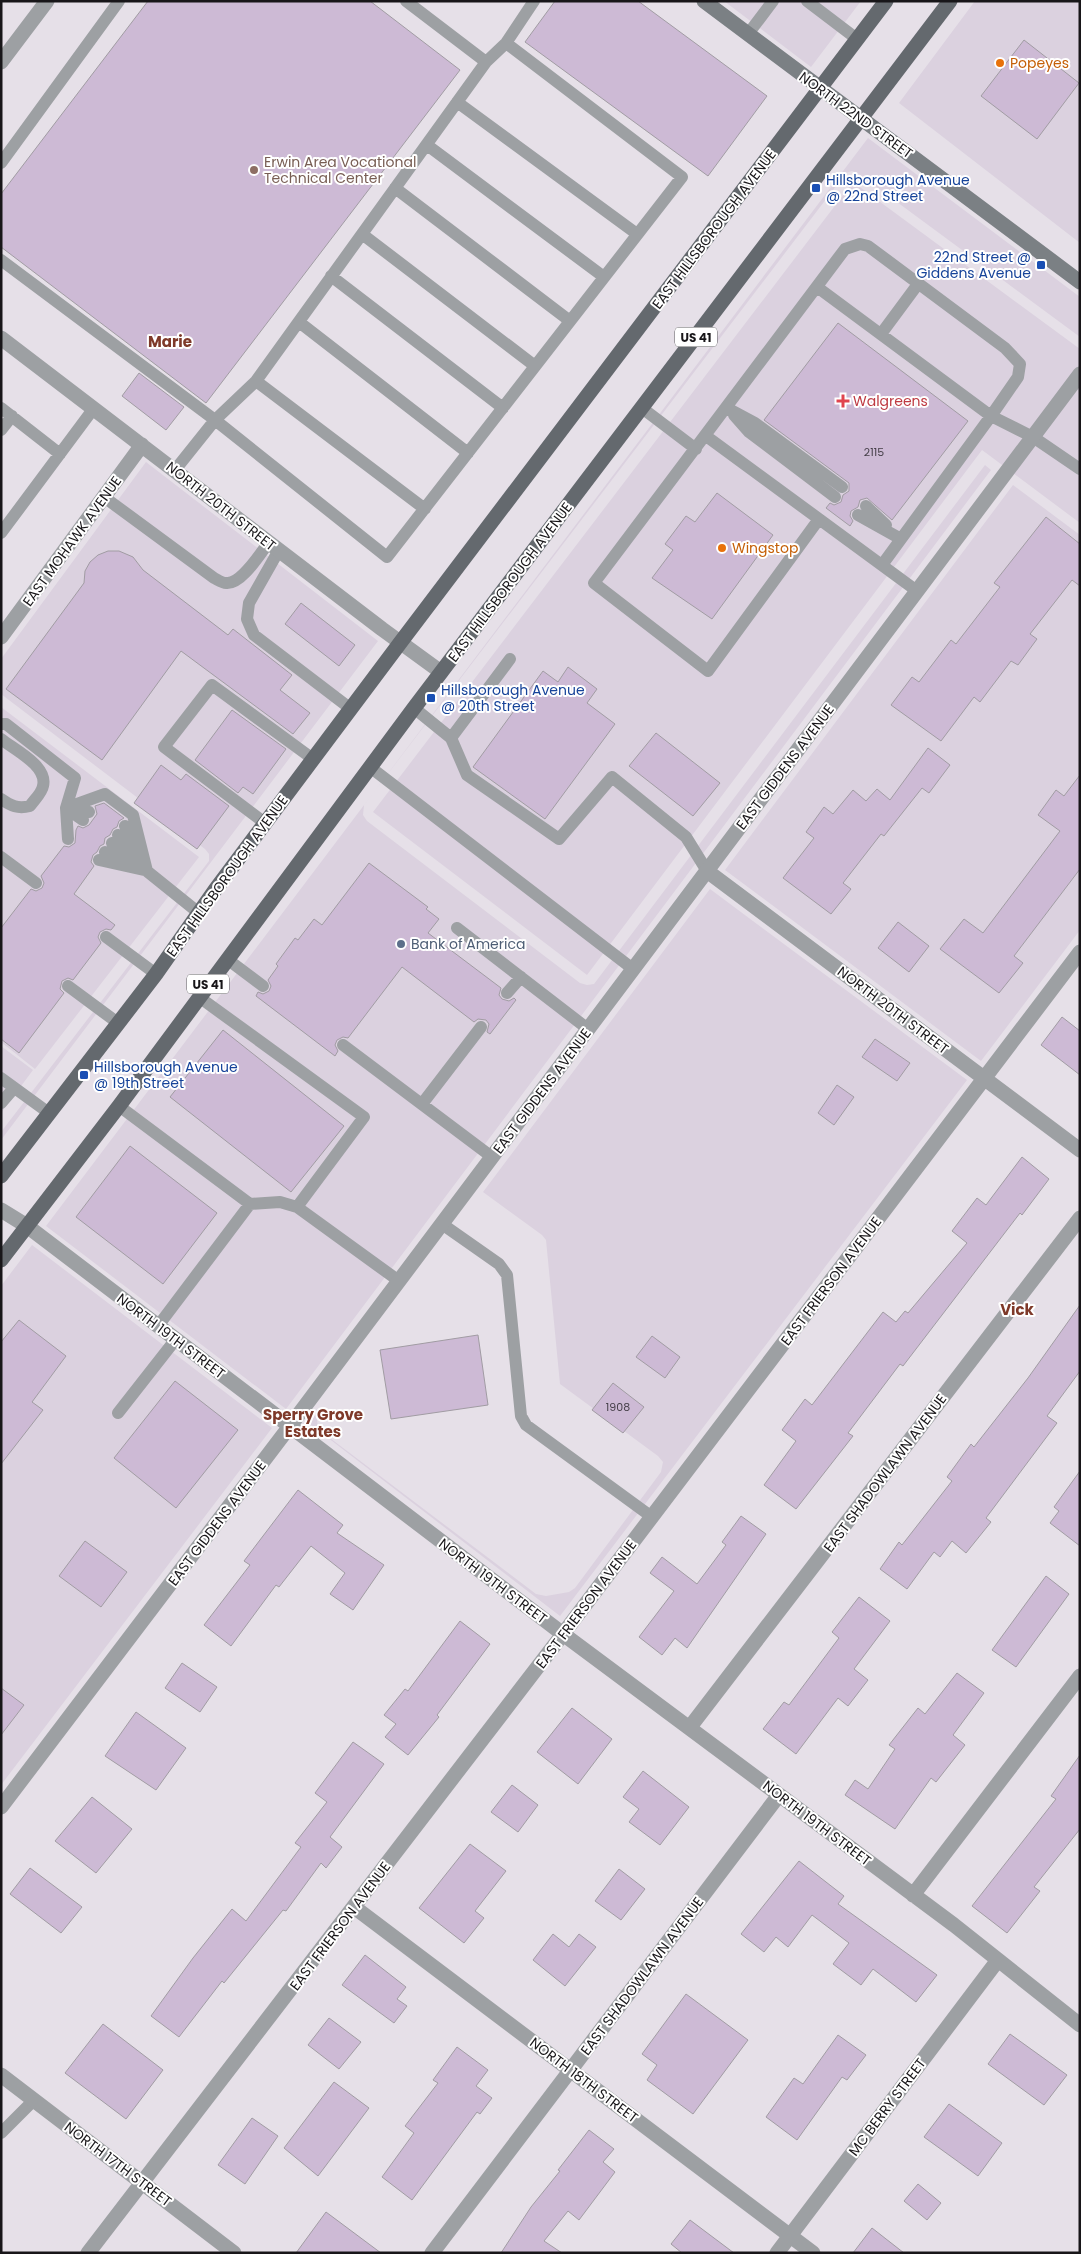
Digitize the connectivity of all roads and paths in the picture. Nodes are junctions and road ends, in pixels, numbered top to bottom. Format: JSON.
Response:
{"nodes":[{"id":1,"x":47,"y":1,"type":"edge"},
{"id":2,"x":119,"y":1,"type":"edge"},
{"id":3,"x":406,"y":1,"type":"edge"},
{"id":4,"x":534,"y":1,"type":"edge"},
{"id":5,"x":704,"y":1,"type":"edge"},
{"id":6,"x":773,"y":1,"type":"edge"},
{"id":7,"x":807,"y":1,"type":"edge"},
{"id":8,"x":886,"y":1,"type":"edge"},
{"id":9,"x":950,"y":1,"type":"edge"},
{"id":10,"x":748,"y":34,"type":"junction"},
{"id":11,"x":857,"y":39,"type":"junction"},
{"id":12,"x":506,"y":43,"type":"junction"},
{"id":13,"x":1,"y":62,"type":"edge"},
{"id":14,"x":486,"y":62,"type":"junction"},
{"id":15,"x":820,"y":89,"type":"junction"},
{"id":16,"x":457,"y":102,"type":"junction"},
{"id":17,"x":862,"y":118,"type":"junction"},
{"id":18,"x":427,"y":145,"type":"junction"},
{"id":19,"x":1,"y":163,"type":"edge"},
{"id":20,"x":395,"y":188,"type":"junction"},
{"id":21,"x":362,"y":234,"type":"junction"},
{"id":22,"x":637,"y":234,"type":"junction"},
{"id":23,"x":1,"y":260,"type":"edge"},
{"id":24,"x":331,"y":276,"type":"junction"},
{"id":25,"x":604,"y":277,"type":"junction"},
{"id":26,"x":1080,"y":282,"type":"edge"},
{"id":27,"x":918,"y":284,"type":"junction"},
{"id":28,"x":817,"y":287,"type":"junction"},
{"id":29,"x":570,"y":321,"type":"junction"},
{"id":30,"x":299,"y":322,"type":"junction"},
{"id":31,"x":880,"y":334,"type":"junction"},
{"id":32,"x":1,"y":338,"type":"edge"},
{"id":33,"x":535,"y":366,"type":"junction"},
{"id":34,"x":1080,"y":374,"type":"edge"},
{"id":35,"x":256,"y":381,"type":"junction"},
{"id":36,"x":1,"y":408,"type":"edge"},
{"id":37,"x":94,"y":408,"type":"junction"},
{"id":38,"x":503,"y":408,"type":"junction"},
{"id":39,"x":642,"y":408,"type":"junction"},
{"id":40,"x":727,"y":408,"type":"junction"},
{"id":41,"x":12,"y":416,"type":"junction"},
{"id":42,"x":991,"y":416,"type":"junction"},
{"id":43,"x":215,"y":420,"type":"junction"},
{"id":44,"x":1,"y":430,"type":"edge"},
{"id":45,"x":706,"y":436,"type":"junction"},
{"id":46,"x":1033,"y":437,"type":"junction"},
{"id":47,"x":142,"y":445,"type":"junction"},
{"id":48,"x":696,"y":449,"type":"junction"},
{"id":49,"x":468,"y":453,"type":"junction"},
{"id":50,"x":60,"y":454,"type":"junction"},
{"id":51,"x":175,"y":470,"type":"junction"},
{"id":52,"x":1080,"y":470,"type":"edge"},
{"id":53,"x":839,"y":492,"type":"dead end"},
{"id":54,"x":104,"y":497,"type":"junction"},
{"id":55,"x":424,"y":509,"type":"junction"},
{"id":56,"x":862,"y":511,"type":"dead end"},
{"id":57,"x":819,"y":519,"type":"junction"},
{"id":58,"x":1,"y":533,"type":"edge"},
{"id":59,"x":901,"y":539,"type":"junction"},
{"id":60,"x":274,"y":546,"type":"junction"},
{"id":61,"x":882,"y":565,"type":"junction"},
{"id":62,"x":917,"y":591,"type":"junction"},
{"id":63,"x":1,"y":637,"type":"edge"},
{"id":64,"x":400,"y":643,"type":"junction"},
{"id":65,"x":510,"y":659,"type":"dead end"},
{"id":66,"x":442,"y":672,"type":"junction"},
{"id":67,"x":414,"y":708,"type":"junction"},
{"id":68,"x":351,"y":709,"type":"junction"},
{"id":69,"x":1,"y":724,"type":"edge"},
{"id":70,"x":451,"y":738,"type":"junction"},
{"id":71,"x":1,"y":739,"type":"edge"},
{"id":72,"x":313,"y":759,"type":"junction"},
{"id":73,"x":370,"y":767,"type":"junction"},
{"id":74,"x":1,"y":799,"type":"edge"},
{"id":75,"x":66,"y":808,"type":"junction"},
{"id":76,"x":265,"y":823,"type":"junction"},
{"id":77,"x":1,"y":857,"type":"edge"},
{"id":78,"x":146,"y":871,"type":"junction"},
{"id":79,"x":707,"y":871,"type":"junction"},
{"id":80,"x":36,"y":883,"type":"dead end"},
{"id":81,"x":199,"y":913,"type":"junction"},
{"id":82,"x":457,"y":928,"type":"dead end"},
{"id":83,"x":106,"y":937,"type":"dead end"},
{"id":84,"x":1080,"y":952,"type":"edge"},
{"id":85,"x":227,"y":959,"type":"junction"},
{"id":86,"x":633,"y":969,"type":"junction"},
{"id":87,"x":156,"y":974,"type":"junction"},
{"id":88,"x":521,"y":977,"type":"junction"},
{"id":89,"x":68,"y":986,"type":"dead end"},
{"id":90,"x":263,"y":986,"type":"dead end"},
{"id":91,"x":507,"y":993,"type":"dead end"},
{"id":92,"x":199,"y":996,"type":"junction"},
{"id":93,"x":118,"y":1023,"type":"junction"},
{"id":94,"x":481,"y":1027,"type":"dead end"},
{"id":95,"x":588,"y":1029,"type":"junction"},
{"id":96,"x":343,"y":1045,"type":"dead end"},
{"id":97,"x":1,"y":1078,"type":"edge"},
{"id":98,"x":985,"y":1078,"type":"junction"},
{"id":99,"x":14,"y":1088,"type":"junction"},
{"id":100,"x":1,"y":1103,"type":"edge"},
{"id":101,"x":422,"y":1104,"type":"junction"},
{"id":102,"x":119,"y":1106,"type":"junction"},
{"id":103,"x":49,"y":1113,"type":"junction"},
{"id":104,"x":1080,"y":1150,"type":"edge"},
{"id":105,"x":492,"y":1157,"type":"junction"},
{"id":106,"x":1,"y":1176,"type":"edge"},
{"id":107,"x":250,"y":1204,"type":"junction"},
{"id":108,"x":297,"y":1207,"type":"junction"},
{"id":109,"x":1,"y":1210,"type":"edge"},
{"id":110,"x":1080,"y":1218,"type":"edge"},
{"id":111,"x":442,"y":1224,"type":"junction"},
{"id":112,"x":27,"y":1226,"type":"junction"},
{"id":113,"x":1,"y":1260,"type":"edge"},
{"id":114,"x":399,"y":1282,"type":"junction"},
{"id":115,"x":158,"y":1326,"type":"junction"},
{"id":116,"x":176,"y":1339,"type":"junction"},
{"id":117,"x":118,"y":1413,"type":"dead end"},
{"id":118,"x":290,"y":1426,"type":"junction"},
{"id":119,"x":652,"y":1517,"type":"junction"},
{"id":120,"x":563,"y":1634,"type":"junction"},
{"id":121,"x":1080,"y":1676,"type":"edge"},
{"id":122,"x":690,"y":1727,"type":"junction"},
{"id":123,"x":779,"y":1795,"type":"junction"},
{"id":124,"x":1,"y":1807,"type":"edge"},
{"id":125,"x":913,"y":1895,"type":"junction"},
{"id":126,"x":354,"y":1907,"type":"junction"},
{"id":127,"x":998,"y":1960,"type":"junction"},
{"id":128,"x":1080,"y":2025,"type":"edge"},
{"id":129,"x":571,"y":2070,"type":"junction"},
{"id":130,"x":1,"y":2075,"type":"edge"},
{"id":131,"x":34,"y":2100,"type":"junction"},
{"id":132,"x":1,"y":2133,"type":"edge"},
{"id":133,"x":142,"y":2183,"type":"junction"},
{"id":134,"x":790,"y":2235,"type":"junction"},
{"id":135,"x":88,"y":2253,"type":"edge"},
{"id":136,"x":234,"y":2253,"type":"edge"},
{"id":137,"x":432,"y":2253,"type":"edge"},
{"id":138,"x":776,"y":2253,"type":"edge"},
{"id":139,"x":813,"y":2253,"type":"edge"}],
"edges":[{"from":1,"to":13,"type":"street"},
{"from":2,"to":19,"type":"lane"},
{"from":3,"to":14,"type":"lane"},
{"from":4,"to":12,"type":"lane"},
{"from":5,"to":10,"type":"main road","name":"NORTH 22ND STREET"},
{"from":6,"to":10,"type":"lane"},
{"from":7,"to":11,"type":"lane"},
{"from":8,"to":11,"type":"main road","name":"EAST HILLSBOROUGH AVENUE"},
{"from":9,"to":17,"type":"main road","name":"EAST HILLSBOROUGH AVENUE","number":"US 41"},
{"from":10,"to":15,"type":"main road","name":"NORTH 22ND STREET"},
{"from":11,"to":15,"type":"main road","name":"EAST HILLSBOROUGH AVENUE"},
{"from":12,"to":14,"type":"lane"},
{"from":12,"to":22,"type":"lane"},
{"from":14,"to":16,"type":"lane"},
{"from":15,"to":17,"type":"main road","name":"NORTH 22ND STREET"},
{"from":15,"to":64,"type":"main road","name":"EAST HILLSBOROUGH AVENUE"},
{"from":16,"to":18,"type":"lane"},
{"from":16,"to":22,"type":"lane"},
{"from":17,"to":26,"type":"main road","name":"NORTH 22ND STREET"},
{"from":17,"to":39,"type":"main road","name":"EAST HILLSBOROUGH AVENUE","number":"US 41"},
{"from":18,"to":20,"type":"lane"},
{"from":18,"to":25,"type":"lane"},
{"from":20,"to":21,"type":"lane"},
{"from":20,"to":29,"type":"lane"},
{"from":21,"to":24,"type":"lane"},
{"from":21,"to":33,"type":"lane"},
{"from":22,"to":25,"type":"lane"},
{"from":23,"to":43,"type":"lane"},
{"from":24,"to":30,"type":"lane"},
{"from":24,"to":38,"type":"lane"},
{"from":25,"to":29,"type":"lane"},
{"from":27,"to":28,"type":"lane"},
{"from":27,"to":31,"type":"lane"},
{"from":27,"to":42,"type":"lane"},
{"from":28,"to":31,"type":"lane"},
{"from":28,"to":40,"type":"lane"},
{"from":29,"to":33,"type":"lane"},
{"from":30,"to":35,"type":"lane"},
{"from":30,"to":49,"type":"lane"},
{"from":31,"to":42,"type":"lane"},
{"from":32,"to":37,"type":"street","name":"NORTH 20TH STREET"},
{"from":33,"to":38,"type":"lane"},
{"from":34,"to":46,"type":"street","name":"EAST GIDDENS AVENUE"},
{"from":35,"to":43,"type":"lane"},
{"from":35,"to":55,"type":"lane"},
{"from":36,"to":41,"type":"lane"},
{"from":37,"to":47,"type":"street","name":"NORTH 20TH STREET"},
{"from":37,"to":50,"type":"lane"},
{"from":38,"to":49,"type":"lane"},
{"from":39,"to":48,"type":"lane"},
{"from":39,"to":66,"type":"main road","name":"EAST HILLSBOROUGH AVENUE","number":"US 41"},
{"from":40,"to":45,"type":"lane"},
{"from":40,"to":53,"type":"lane"},
{"from":41,"to":44,"type":"lane"},
{"from":41,"to":50,"type":"lane"},
{"from":42,"to":46,"type":"lane"},
{"from":42,"to":59,"type":"lane"},
{"from":43,"to":51,"type":"lane"},
{"from":43,"to":55,"type":"lane"},
{"from":45,"to":48,"type":"lane"},
{"from":45,"to":57,"type":"lane"},
{"from":46,"to":52,"type":"lane"},
{"from":46,"to":62,"type":"street","name":"EAST GIDDENS AVENUE"},
{"from":47,"to":51,"type":"street","name":"NORTH 20TH STREET"},
{"from":47,"to":54,"type":"street","name":"EAST MOHAWK AVENUE"},
{"from":48,"to":57,"type":"lane"},
{"from":49,"to":55,"type":"lane"},
{"from":50,"to":58,"type":"lane"},
{"from":51,"to":60,"type":"street","name":"NORTH 20TH STREET"},
{"from":54,"to":60,"type":"lane"},
{"from":54,"to":63,"type":"street","name":"EAST MOHAWK AVENUE"},
{"from":56,"to":59,"type":"lane"},
{"from":57,"to":61,"type":"lane"},
{"from":59,"to":61,"type":"lane"},
{"from":60,"to":64,"type":"street","name":"NORTH 20TH STREET"},
{"from":60,"to":68,"type":"lane"},
{"from":61,"to":62,"type":"lane"},
{"from":62,"to":79,"type":"street","name":"EAST GIDDENS AVENUE"},
{"from":64,"to":66,"type":"street","name":"NORTH 20TH STREET"},
{"from":64,"to":68,"type":"main road","name":"EAST HILLSBOROUGH AVENUE"},
{"from":65,"to":70,"type":"lane"},
{"from":66,"to":67,"type":"main road","name":"EAST HILLSBOROUGH AVENUE","number":"US 41"},
{"from":67,"to":70,"type":"lane"},
{"from":67,"to":73,"type":"main road","name":"EAST HILLSBOROUGH AVENUE","number":"US 41"},
{"from":68,"to":72,"type":"main road","name":"EAST HILLSBOROUGH AVENUE"},
{"from":69,"to":75,"type":"lane"},
{"from":70,"to":79,"type":"lane"},
{"from":71,"to":74,"type":"lane"},
{"from":72,"to":76,"type":"main road","name":"EAST HILLSBOROUGH AVENUE"},
{"from":72,"to":76,"type":"lane"},
{"from":73,"to":85,"type":"main road","name":"EAST HILLSBOROUGH AVENUE","number":"US 41"},
{"from":73,"to":86,"type":"lane"},
{"from":75,"to":75,"type":"lane"},
{"from":75,"to":78,"type":"lane"},
{"from":76,"to":81,"type":"main road","name":"EAST HILLSBOROUGH AVENUE"},
{"from":77,"to":80,"type":"lane"},
{"from":78,"to":78,"type":"lane"},
{"from":78,"to":81,"type":"lane"},
{"from":79,"to":86,"type":"street","name":"EAST GIDDENS AVENUE"},
{"from":79,"to":98,"type":"street","name":"NORTH 20TH STREET"},
{"from":81,"to":87,"type":"main road","name":"EAST HILLSBOROUGH AVENUE"},
{"from":82,"to":88,"type":"lane"},
{"from":83,"to":87,"type":"lane"},
{"from":84,"to":98,"type":"street","name":"EAST FRIERSON AVENUE"},
{"from":85,"to":90,"type":"lane"},
{"from":85,"to":92,"type":"main road","name":"EAST HILLSBOROUGH AVENUE","number":"US 41"},
{"from":86,"to":95,"type":"street","name":"EAST GIDDENS AVENUE"},
{"from":87,"to":93,"type":"main road","name":"EAST HILLSBOROUGH AVENUE"},
{"from":88,"to":91,"type":"lane"},
{"from":88,"to":95,"type":"lane"},
{"from":89,"to":93,"type":"lane"},
{"from":92,"to":102,"type":"main road","name":"EAST HILLSBOROUGH AVENUE","number":"US 41"},
{"from":92,"to":108,"type":"lane"},
{"from":93,"to":103,"type":"main road","name":"EAST HILLSBOROUGH AVENUE"},
{"from":94,"to":101,"type":"lane"},
{"from":95,"to":105,"type":"street","name":"EAST GIDDENS AVENUE"},
{"from":96,"to":101,"type":"lane"},
{"from":97,"to":99,"type":"lane"},
{"from":98,"to":104,"type":"street","name":"NORTH 20TH STREET"},
{"from":98,"to":119,"type":"street","name":"EAST FRIERSON AVENUE"},
{"from":99,"to":100,"type":"lane"},
{"from":99,"to":103,"type":"lane"},
{"from":101,"to":105,"type":"lane"},
{"from":102,"to":107,"type":"lane"},
{"from":102,"to":112,"type":"main road","name":"EAST HILLSBOROUGH AVENUE","number":"US 41"},
{"from":103,"to":106,"type":"main road","name":"EAST HILLSBOROUGH AVENUE"},
{"from":105,"to":111,"type":"street","name":"EAST GIDDENS AVENUE"},
{"from":107,"to":108,"type":"lane"},
{"from":107,"to":115,"type":"lane"},
{"from":108,"to":114,"type":"lane"},
{"from":109,"to":112,"type":"street","name":"NORTH 19TH STREET"},
{"from":110,"to":122,"type":"street","name":"EAST SHADOWLAWN AVENUE"},
{"from":111,"to":114,"type":"street","name":"EAST GIDDENS AVENUE"},
{"from":111,"to":119,"type":"lane"},
{"from":112,"to":113,"type":"main road","name":"EAST HILLSBOROUGH AVENUE","number":"US 41"},
{"from":112,"to":115,"type":"street","name":"NORTH 19TH STREET"},
{"from":114,"to":118,"type":"street","name":"EAST GIDDENS AVENUE"},
{"from":115,"to":116,"type":"street","name":"NORTH 19TH STREET"},
{"from":116,"to":117,"type":"lane"},
{"from":116,"to":118,"type":"street","name":"NORTH 19TH STREET"},
{"from":118,"to":120,"type":"street","name":"NORTH 19TH STREET"},
{"from":118,"to":124,"type":"street","name":"EAST GIDDENS AVENUE"},
{"from":119,"to":120,"type":"street","name":"EAST FRIERSON AVENUE"},
{"from":120,"to":122,"type":"street","name":"NORTH 19TH STREET"},
{"from":120,"to":126,"type":"street","name":"EAST FRIERSON AVENUE"},
{"from":121,"to":125,"type":"street"},
{"from":122,"to":123,"type":"street","name":"NORTH 19TH STREET"},
{"from":123,"to":125,"type":"street","name":"NORTH 19TH STREET"},
{"from":123,"to":129,"type":"street","name":"EAST SHADOWLAWN AVENUE"},
{"from":125,"to":127,"type":"street","name":"NORTH 19TH STREET"},
{"from":126,"to":129,"type":"street","name":"NORTH 18TH STREET"},
{"from":126,"to":133,"type":"street","name":"EAST FRIERSON AVENUE"},
{"from":127,"to":128,"type":"street","name":"NORTH 19TH STREET"},
{"from":127,"to":134,"type":"street","name":"MC BERRY STREET"},
{"from":129,"to":134,"type":"street","name":"NORTH 18TH STREET"},
{"from":129,"to":137,"type":"street","name":"EAST SHADOWLAWN AVENUE"},
{"from":130,"to":131,"type":"street","name":"NORTH 17TH STREET"},
{"from":131,"to":132,"type":"lane"},
{"from":131,"to":133,"type":"street","name":"NORTH 17TH STREET"},
{"from":133,"to":135,"type":"street","name":"EAST FRIERSON AVENUE"},
{"from":133,"to":136,"type":"street","name":"NORTH 17TH STREET"},
{"from":134,"to":138,"type":"street","name":"MC BERRY STREET"},
{"from":134,"to":139,"type":"street","name":"NORTH 18TH STREET"}]}
